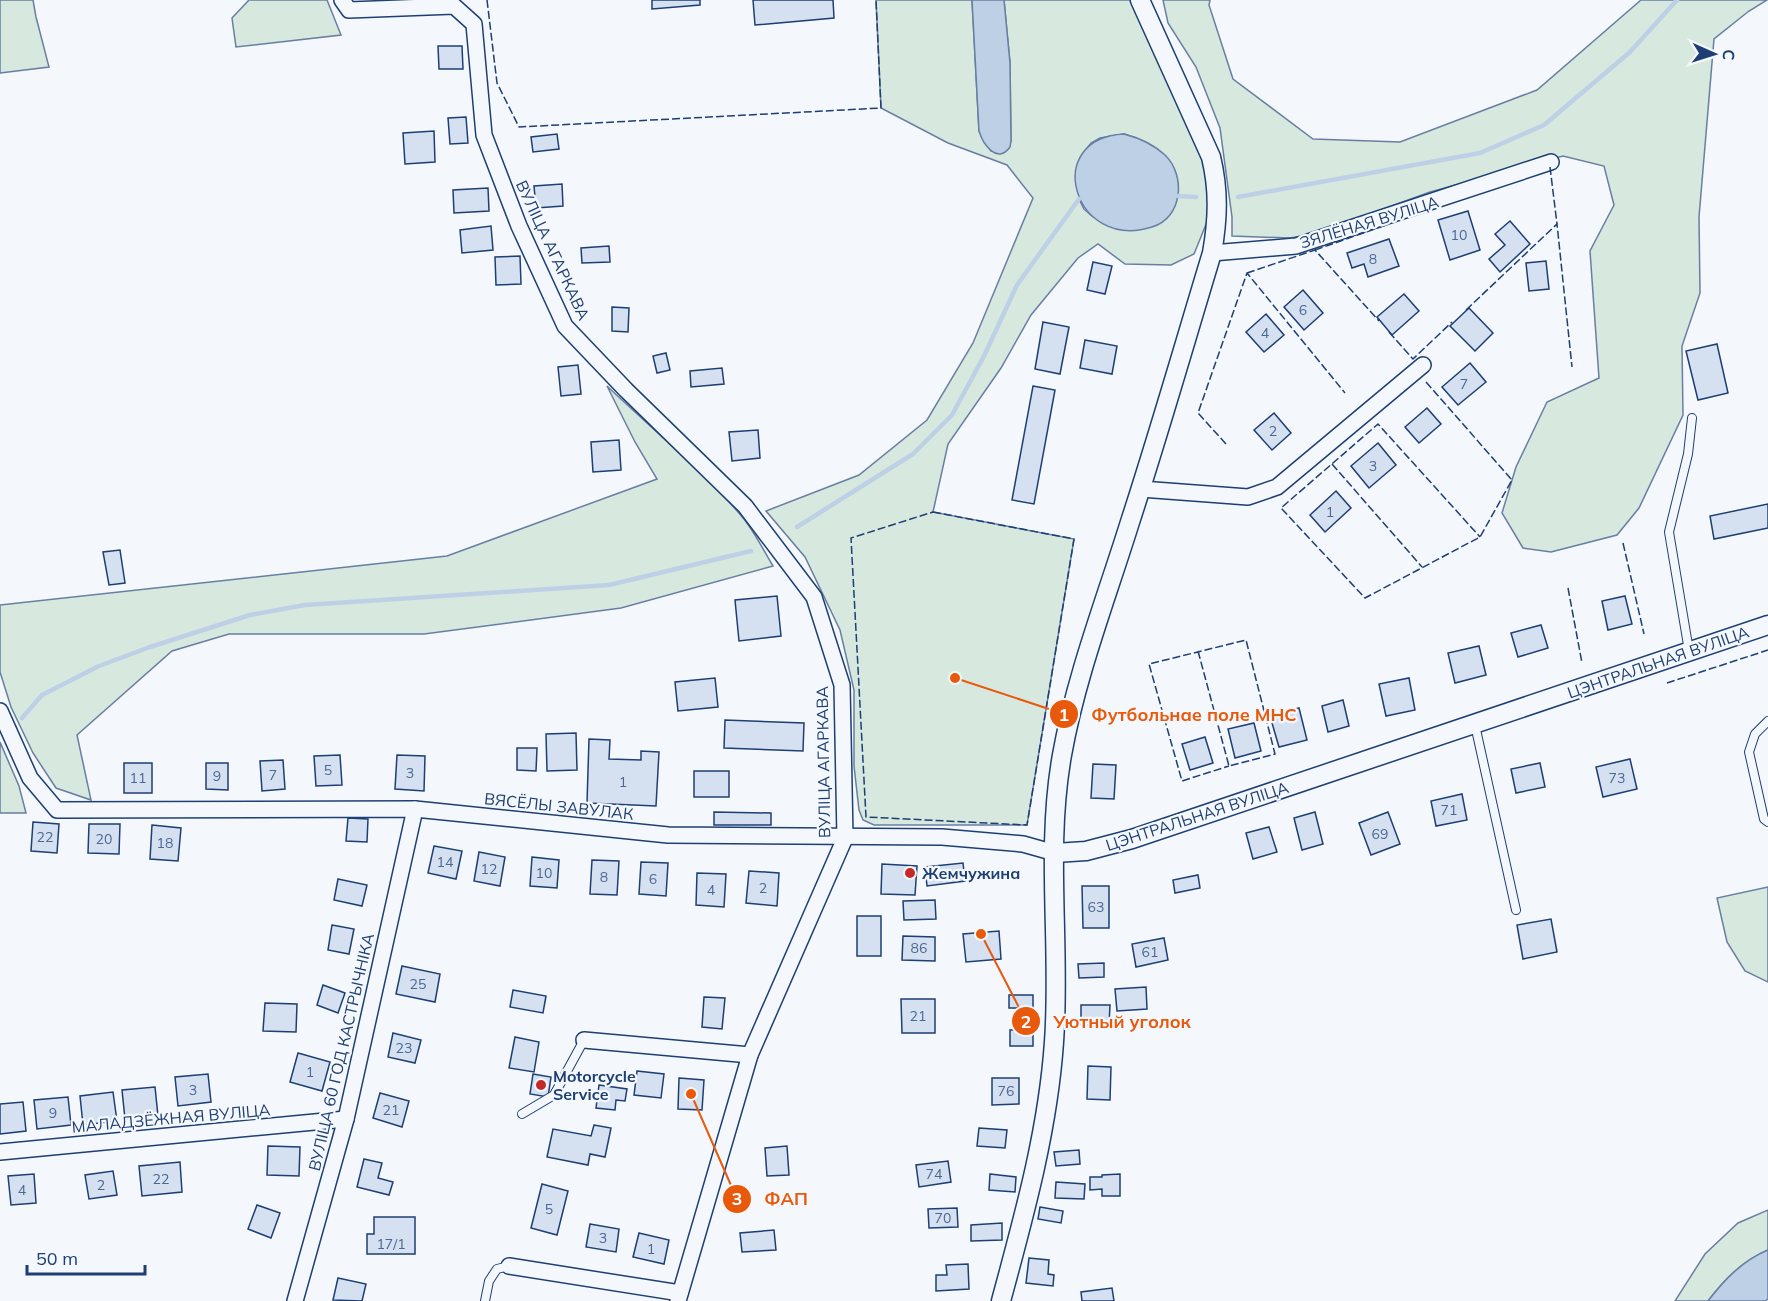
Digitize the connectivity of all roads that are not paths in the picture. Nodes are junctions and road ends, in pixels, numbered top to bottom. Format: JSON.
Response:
{"nodes":[{"id":1,"x":342,"y":0,"type":"edge"},
{"id":2,"x":1140,"y":0,"type":"edge"},
{"id":3,"x":1551,"y":162,"type":"dead end"},
{"id":4,"x":1212,"y":253,"type":"junction"},
{"id":5,"x":1424,"y":364,"type":"dead end"},
{"id":6,"x":1692,"y":418,"type":"dead end"},
{"id":7,"x":1141,"y":489,"type":"junction"},
{"id":8,"x":1768,"y":625,"type":"edge"},
{"id":9,"x":1689,"y":651,"type":"junction"},
{"id":10,"x":0,"y":711,"type":"edge"},
{"id":11,"x":1768,"y":722,"type":"edge"},
{"id":12,"x":1475,"y":723,"type":"junction"},
{"id":13,"x":415,"y":809,"type":"junction"},
{"id":14,"x":1768,"y":822,"type":"edge"},
{"id":15,"x":845,"y":838,"type":"junction"},
{"id":16,"x":1054,"y":853,"type":"junction"},
{"id":17,"x":1516,"y":910,"type":"dead end"},
{"id":18,"x":584,"y":1040,"type":"joint"},
{"id":19,"x":750,"y":1055,"type":"junction"},
{"id":20,"x":522,"y":1114,"type":"dead end"},
{"id":21,"x":346,"y":1119,"type":"junction"},
{"id":22,"x":0,"y":1152,"type":"edge"},
{"id":23,"x":509,"y":1266,"type":"joint"},
{"id":24,"x":679,"y":1297,"type":"edge"},
{"id":25,"x":295,"y":1301,"type":"edge"},
{"id":26,"x":485,"y":1301,"type":"edge"},
{"id":27,"x":1001,"y":1301,"type":"edge"}],
"edges":[{"from":1,"to":15,"type":"street","name":"ВУЛІЦА АГАРКАВА"},
{"from":2,"to":4,"type":"street"},
{"from":3,"to":4,"type":"street","name":"ЗЯЛЁНАЯ ВУЛІЦА"},
{"from":4,"to":7,"type":"street"},
{"from":5,"to":7,"type":"street"},
{"from":6,"to":9,"type":"lane"},
{"from":7,"to":16,"type":"street"},
{"from":8,"to":9,"type":"street","name":"ЦЭНТРАЛЬНАЯ ВУЛІЦА"},
{"from":9,"to":12,"type":"street","name":"ЦЭНТРАЛЬНАЯ ВУЛІЦА"},
{"from":10,"to":13,"type":"street","name":"ВЯСЁЛЫ ЗАВУЛАК"},
{"from":11,"to":14,"type":"lane"},
{"from":12,"to":16,"type":"street","name":"ЦЭНТРАЛЬНАЯ ВУЛІЦА"},
{"from":12,"to":17,"type":"lane"},
{"from":13,"to":15,"type":"street","name":"ВЯСЁЛЫ ЗАВУЛАК"},
{"from":13,"to":21,"type":"street","name":"ВУЛІЦА 60 ГОД КАСТРЫЧНІКА"},
{"from":15,"to":16,"type":"street","name":"ВЯСЁЛЫ ЗАВУЛАК"},
{"from":15,"to":19,"type":"street","name":"ВУЛІЦА АГАРКАВА"},
{"from":16,"to":27,"type":"street"},
{"from":18,"to":19,"type":"street"},
{"from":18,"to":20,"type":"lane"},
{"from":19,"to":24,"type":"street","name":"ВУЛІЦА АГАРКАВА"},
{"from":21,"to":22,"type":"street","name":"МАЛАДЗЁЖНАЯ ВУЛІЦА"},
{"from":21,"to":25,"type":"street","name":"ВУЛІЦА 60 ГОД КАСТРЫЧНІКА"},
{"from":23,"to":24,"type":"street"},
{"from":23,"to":26,"type":"lane"}]}
